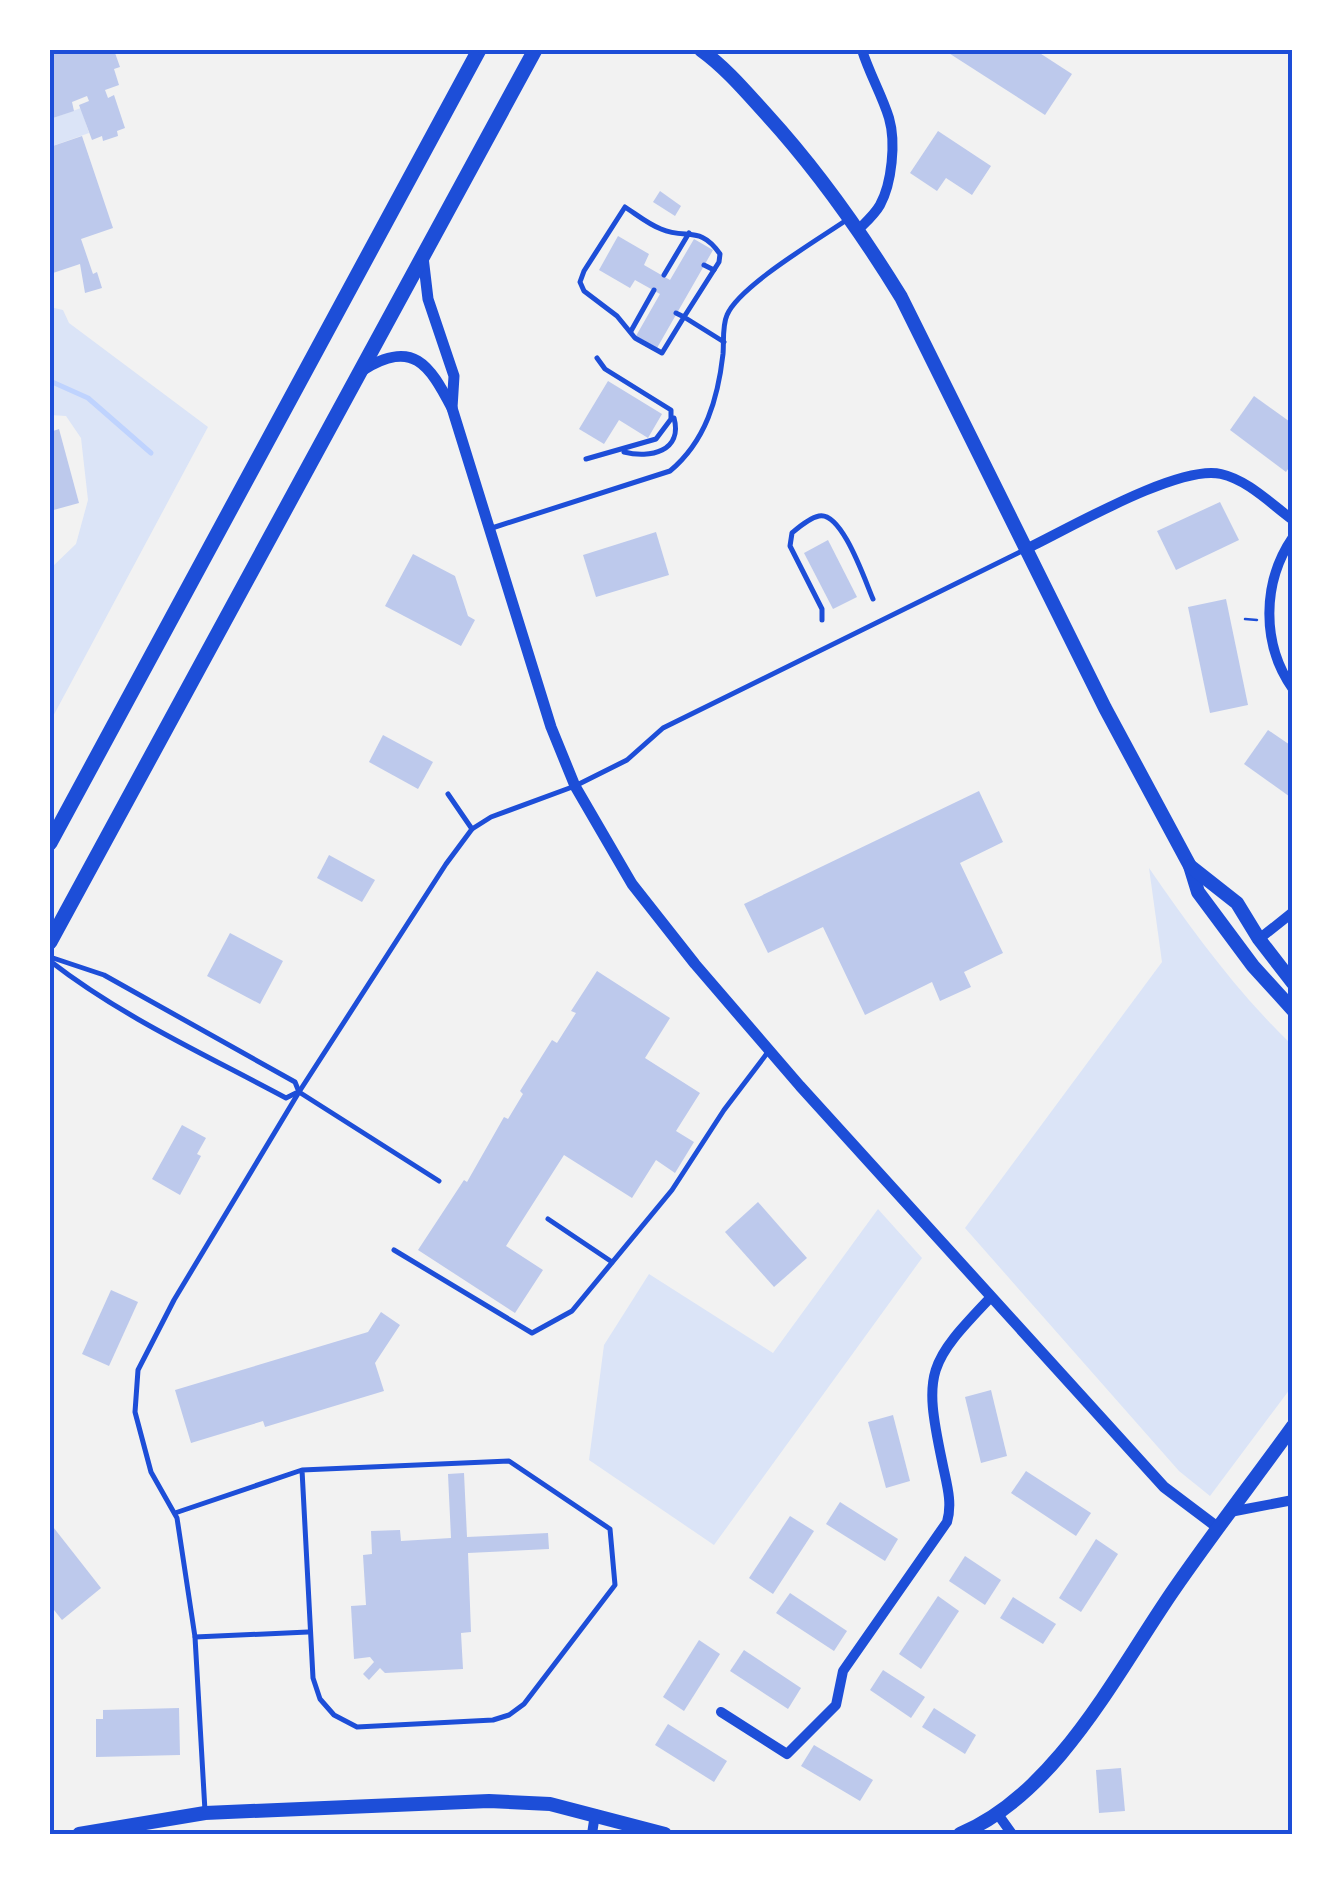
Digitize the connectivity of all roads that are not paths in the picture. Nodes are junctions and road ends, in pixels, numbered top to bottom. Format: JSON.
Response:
{"nodes":[{"id":1,"x":479,"y":50,"type":"edge"},
{"id":2,"x":535,"y":50,"type":"edge"},
{"id":3,"x":701,"y":50,"type":"edge"},
{"id":4,"x":862,"y":50,"type":"edge"},
{"id":5,"x":854,"y":223,"type":"junction"},
{"id":6,"x":689,"y":232,"type":"junction"},
{"id":7,"x":422,"y":256,"type":"junction"},
{"id":8,"x":704,"y":265,"type":"dead end"},
{"id":9,"x":714,"y":270,"type":"junction"},
{"id":10,"x":664,"y":275,"type":"dead end"},
{"id":11,"x":696,"y":280,"type":"dead end"},
{"id":12,"x":704,"y":285,"type":"junction"},
{"id":13,"x":654,"y":290,"type":"dead end"},
{"id":14,"x":680,"y":316,"type":"junction"},
{"id":15,"x":630,"y":332,"type":"junction"},
{"id":16,"x":724,"y":342,"type":"junction"},
{"id":17,"x":597,"y":358,"type":"dead end"},
{"id":18,"x":359,"y":373,"type":"junction"},
{"id":19,"x":452,"y":408,"type":"junction"},
{"id":20,"x":670,"y":412,"type":"junction"},
{"id":21,"x":621,"y":451,"type":"junction"},
{"id":22,"x":586,"y":459,"type":"dead end"},
{"id":23,"x":1293,"y":520,"type":"edge"},
{"id":24,"x":489,"y":529,"type":"junction"},
{"id":25,"x":1293,"y":537,"type":"edge"},
{"id":26,"x":1026,"y":549,"type":"junction"},
{"id":27,"x":873,"y":599,"type":"dead end"},
{"id":28,"x":822,"y":620,"type":"dead end"},
{"id":29,"x":1293,"y":689,"type":"edge"},
{"id":30,"x":574,"y":786,"type":"junction"},
{"id":31,"x":448,"y":794,"type":"dead end"},
{"id":32,"x":472,"y":828,"type":"junction"},
{"id":33,"x":50,"y":843,"type":"edge"},
{"id":34,"x":1190,"y":866,"type":"junction"},
{"id":35,"x":1293,"y":912,"type":"edge"},
{"id":36,"x":1259,"y":940,"type":"junction"},
{"id":37,"x":50,"y":942,"type":"edge"},
{"id":38,"x":50,"y":959,"type":"edge"},
{"id":39,"x":1293,"y":983,"type":"edge"},
{"id":40,"x":1293,"y":1010,"type":"edge"},
{"id":41,"x":769,"y":1050,"type":"junction"},
{"id":42,"x":299,"y":1092,"type":"junction"},
{"id":43,"x":439,"y":1181,"type":"dead end"},
{"id":44,"x":548,"y":1219,"type":"dead end"},
{"id":45,"x":394,"y":1250,"type":"dead end"},
{"id":46,"x":612,"y":1262,"type":"junction"},
{"id":47,"x":991,"y":1297,"type":"junction"},
{"id":48,"x":1293,"y":1426,"type":"edge"},
{"id":49,"x":302,"y":1470,"type":"junction"},
{"id":50,"x":1293,"y":1500,"type":"edge"},
{"id":51,"x":1228,"y":1512,"type":"junction"},
{"id":52,"x":174,"y":1513,"type":"junction"},
{"id":53,"x":1216,"y":1528,"type":"junction"},
{"id":54,"x":308,"y":1632,"type":"junction"},
{"id":55,"x":194,"y":1638,"type":"junction"},
{"id":56,"x":721,"y":1712,"type":"dead end"},
{"id":57,"x":205,"y":1813,"type":"junction"},
{"id":58,"x":997,"y":1813,"type":"junction"},
{"id":59,"x":596,"y":1814,"type":"junction"},
{"id":60,"x":79,"y":1834,"type":"edge"},
{"id":61,"x":592,"y":1834,"type":"edge"},
{"id":62,"x":665,"y":1834,"type":"edge"},
{"id":63,"x":960,"y":1834,"type":"edge"},
{"id":64,"x":1012,"y":1834,"type":"edge"}],
"edges":[{"from":1,"to":33,"type":"main road"},
{"from":2,"to":7,"type":"main road"},
{"from":3,"to":5,"type":"main road"},
{"from":4,"to":5,"type":"street"},
{"from":5,"to":16,"type":"lane"},
{"from":5,"to":26,"type":"main road"},
{"from":6,"to":9,"type":"lane"},
{"from":6,"to":10,"type":"lane"},
{"from":6,"to":15,"type":"lane"},
{"from":7,"to":18,"type":"main road"},
{"from":7,"to":19,"type":"street"},
{"from":8,"to":9,"type":"lane"},
{"from":9,"to":12,"type":"lane"},
{"from":11,"to":12,"type":"lane"},
{"from":12,"to":14,"type":"lane"},
{"from":13,"to":15,"type":"lane"},
{"from":14,"to":15,"type":"lane"},
{"from":14,"to":16,"type":"lane"},
{"from":16,"to":24,"type":"lane"},
{"from":17,"to":20,"type":"lane"},
{"from":18,"to":19,"type":"street"},
{"from":18,"to":37,"type":"main road"},
{"from":19,"to":24,"type":"street"},
{"from":20,"to":21,"type":"lane"},
{"from":20,"to":21,"type":"lane"},
{"from":21,"to":22,"type":"lane"},
{"from":23,"to":26,"type":"street"},
{"from":24,"to":30,"type":"street"},
{"from":25,"to":29,"type":"street"},
{"from":26,"to":30,"type":"lane"},
{"from":26,"to":34,"type":"main road"},
{"from":27,"to":28,"type":"lane"},
{"from":30,"to":32,"type":"lane"},
{"from":30,"to":41,"type":"street"},
{"from":31,"to":32,"type":"lane"},
{"from":32,"to":42,"type":"lane"},
{"from":34,"to":36,"type":"main road"},
{"from":34,"to":40,"type":"main road"},
{"from":35,"to":36,"type":"street"},
{"from":36,"to":39,"type":"main road"},
{"from":38,"to":42,"type":"lane"},
{"from":38,"to":42,"type":"lane"},
{"from":41,"to":46,"type":"lane"},
{"from":41,"to":47,"type":"street"},
{"from":42,"to":43,"type":"lane"},
{"from":42,"to":52,"type":"lane"},
{"from":44,"to":46,"type":"lane"},
{"from":45,"to":46,"type":"lane"},
{"from":47,"to":53,"type":"street"},
{"from":47,"to":56,"type":"street"},
{"from":48,"to":51,"type":"main road"},
{"from":49,"to":52,"type":"lane"},
{"from":49,"to":54,"type":"lane"},
{"from":49,"to":54,"type":"lane"},
{"from":50,"to":51,"type":"street"},
{"from":51,"to":53,"type":"main road"},
{"from":52,"to":55,"type":"lane"},
{"from":53,"to":58,"type":"main road"},
{"from":54,"to":55,"type":"lane"},
{"from":55,"to":57,"type":"lane"},
{"from":57,"to":59,"type":"main road"},
{"from":57,"to":60,"type":"main road"},
{"from":58,"to":63,"type":"main road"},
{"from":58,"to":64,"type":"street"},
{"from":59,"to":61,"type":"street"},
{"from":59,"to":62,"type":"main road"}]}
